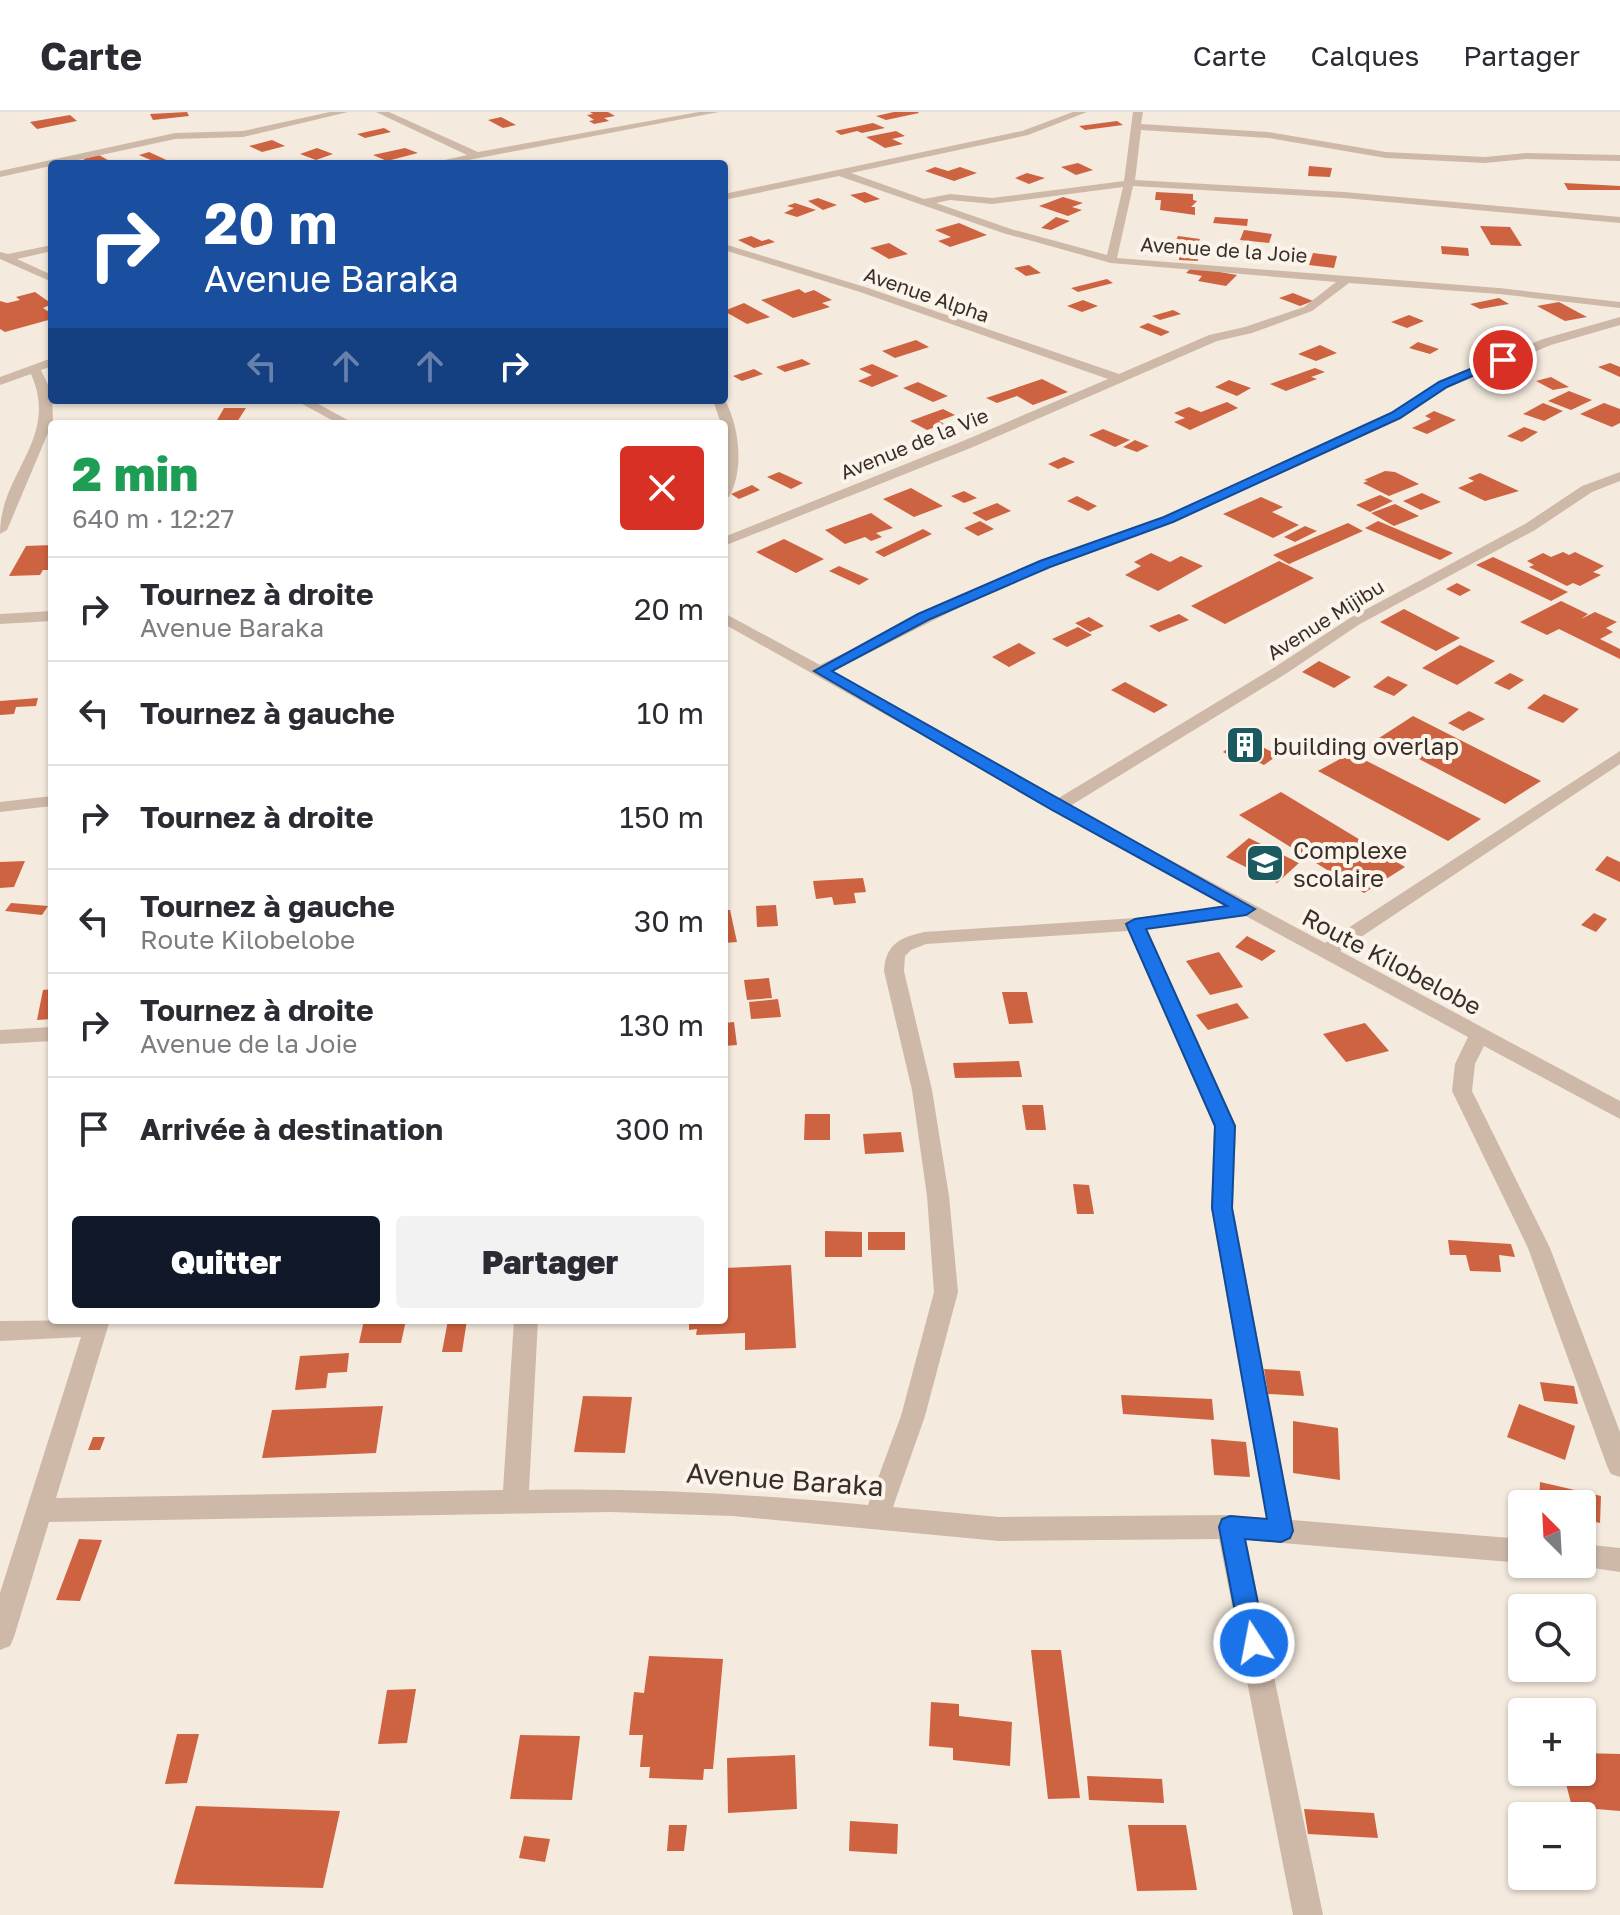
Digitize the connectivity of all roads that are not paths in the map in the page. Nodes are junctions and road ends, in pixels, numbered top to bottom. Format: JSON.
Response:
{"nodes":[{"id":1,"x":343,"y":112,"type":"edge"},
{"id":2,"x":381,"y":112,"type":"edge"},
{"id":3,"x":714,"y":112,"type":"edge"},
{"id":4,"x":1082,"y":112,"type":"edge"},
{"id":5,"x":1138,"y":112,"type":"edge"},
{"id":6,"x":1137,"y":127,"type":"junction"},
{"id":7,"x":473,"y":154,"type":"junction"},
{"id":8,"x":1620,"y":158,"type":"edge"},
{"id":9,"x":65,"y":160,"type":"edge"},
{"id":10,"x":448,"y":160,"type":"edge"},
{"id":11,"x":488,"y":160,"type":"edge"},
{"id":12,"x":48,"y":164,"type":"edge"},
{"id":13,"x":838,"y":172,"type":"junction"},
{"id":14,"x":0,"y":174,"type":"edge"},
{"id":15,"x":1130,"y":183,"type":"junction"},
{"id":16,"x":728,"y":196,"type":"edge"},
{"id":17,"x":924,"y":202,"type":"junction"},
{"id":18,"x":1620,"y":220,"type":"edge"},
{"id":19,"x":728,"y":248,"type":"edge"},
{"id":20,"x":48,"y":249,"type":"edge"},
{"id":21,"x":3,"y":256,"type":"edge"},
{"id":22,"x":1111,"y":260,"type":"junction"},
{"id":23,"x":48,"y":277,"type":"edge"},
{"id":24,"x":1347,"y":279,"type":"junction"},
{"id":25,"x":1620,"y":305,"type":"edge"},
{"id":26,"x":1620,"y":321,"type":"edge"},
{"id":27,"x":48,"y":364,"type":"edge"},
{"id":28,"x":35,"y":370,"type":"junction"},
{"id":29,"x":1118,"y":378,"type":"junction"},
{"id":30,"x":0,"y":381,"type":"edge"},
{"id":31,"x":309,"y":404,"type":"edge"},
{"id":32,"x":341,"y":420,"type":"edge"},
{"id":33,"x":728,"y":427,"type":"edge"},
{"id":34,"x":1620,"y":476,"type":"edge"},
{"id":35,"x":728,"y":485,"type":"edge"},
{"id":36,"x":0,"y":530,"type":"edge"},
{"id":37,"x":728,"y":540,"type":"edge"},
{"id":38,"x":48,"y":616,"type":"edge"},
{"id":39,"x":0,"y":619,"type":"edge"},
{"id":40,"x":728,"y":620,"type":"edge"},
{"id":41,"x":821,"y":671,"type":"junction"},
{"id":42,"x":1620,"y":756,"type":"edge"},
{"id":43,"x":48,"y":801,"type":"edge"},
{"id":44,"x":1057,"y":806,"type":"junction"},
{"id":45,"x":0,"y":807,"type":"edge"},
{"id":46,"x":1246,"y":909,"type":"junction"},
{"id":47,"x":1135,"y":924,"type":"junction"},
{"id":48,"x":1325,"y":952,"type":"junction"},
{"id":49,"x":48,"y":1034,"type":"edge"},
{"id":50,"x":1479,"y":1035,"type":"junction"},
{"id":51,"x":0,"y":1037,"type":"edge"},
{"id":52,"x":1620,"y":1111,"type":"edge"},
{"id":53,"x":86,"y":1324,"type":"edge"},
{"id":54,"x":98,"y":1324,"type":"edge"},
{"id":55,"x":526,"y":1324,"type":"edge"},
{"id":56,"x":0,"y":1331,"type":"edge"},
{"id":57,"x":1620,"y":1466,"type":"edge"},
{"id":58,"x":515,"y":1503,"type":"junction"},
{"id":59,"x":42,"y":1510,"type":"junction"},
{"id":60,"x":876,"y":1517,"type":"junction"},
{"id":61,"x":1230,"y":1527,"type":"junction"},
{"id":62,"x":1281,"y":1531,"type":"junction"},
{"id":63,"x":1508,"y":1550,"type":"edge"},
{"id":64,"x":1596,"y":1557,"type":"edge"},
{"id":65,"x":1620,"y":1560,"type":"edge"},
{"id":66,"x":0,"y":1637,"type":"edge"},
{"id":67,"x":1308,"y":1915,"type":"edge"}],
"edges":[{"from":1,"to":9,"type":"street"},
{"from":2,"to":7,"type":"street"},
{"from":3,"to":7,"type":"street"},
{"from":4,"to":13,"type":"street"},
{"from":5,"to":6,"type":"street"},
{"from":6,"to":8,"type":"street"},
{"from":6,"to":15,"type":"street"},
{"from":7,"to":10,"type":"street"},
{"from":7,"to":11,"type":"street"},
{"from":12,"to":14,"type":"street"},
{"from":13,"to":16,"type":"street"},
{"from":13,"to":17,"type":"street","name":"Avenue de la Joie"},
{"from":15,"to":17,"type":"street"},
{"from":15,"to":18,"type":"street"},
{"from":15,"to":22,"type":"street"},
{"from":17,"to":22,"type":"street","name":"Avenue de la Joie"},
{"from":19,"to":29,"type":"street","name":"Avenue Alpha"},
{"from":20,"to":21,"type":"street"},
{"from":21,"to":23,"type":"street"},
{"from":22,"to":24,"type":"street","name":"Avenue de la Joie"},
{"from":24,"to":25,"type":"street","name":"Avenue de la Joie"},
{"from":24,"to":29,"type":"street","name":"Avenue de la Vie"},
{"from":26,"to":41,"type":"street"},
{"from":27,"to":28,"type":"street"},
{"from":28,"to":30,"type":"street"},
{"from":28,"to":36,"type":"street"},
{"from":29,"to":37,"type":"street","name":"Avenue de la Vie"},
{"from":31,"to":32,"type":"street"},
{"from":33,"to":35,"type":"street"},
{"from":34,"to":44,"type":"street","name":"Avenue Mijibu"},
{"from":38,"to":39,"type":"street"},
{"from":40,"to":41,"type":"street","name":"Route Kilobelobe"},
{"from":41,"to":44,"type":"street","name":"Route Kilobelobe"},
{"from":42,"to":48,"type":"street"},
{"from":43,"to":45,"type":"street"},
{"from":44,"to":46,"type":"street","name":"Route Kilobelobe"},
{"from":46,"to":47,"type":"street"},
{"from":46,"to":48,"type":"street","name":"Route Kilobelobe"},
{"from":47,"to":60,"type":"street"},
{"from":47,"to":62,"type":"street"},
{"from":48,"to":50,"type":"street","name":"Route Kilobelobe"},
{"from":49,"to":51,"type":"street"},
{"from":50,"to":52,"type":"street","name":"Route Kilobelobe"},
{"from":50,"to":57,"type":"street"},
{"from":53,"to":56,"type":"street"},
{"from":54,"to":59,"type":"street"},
{"from":55,"to":58,"type":"street"},
{"from":58,"to":59,"type":"street","name":"Avenue Baraka"},
{"from":58,"to":60,"type":"street","name":"Avenue Baraka"},
{"from":59,"to":66,"type":"street"},
{"from":60,"to":61,"type":"street","name":"Avenue Baraka"},
{"from":61,"to":62,"type":"street","name":"Avenue Baraka"},
{"from":61,"to":67,"type":"street"},
{"from":62,"to":63,"type":"street","name":"Avenue Baraka"},
{"from":64,"to":65,"type":"street"}]}
